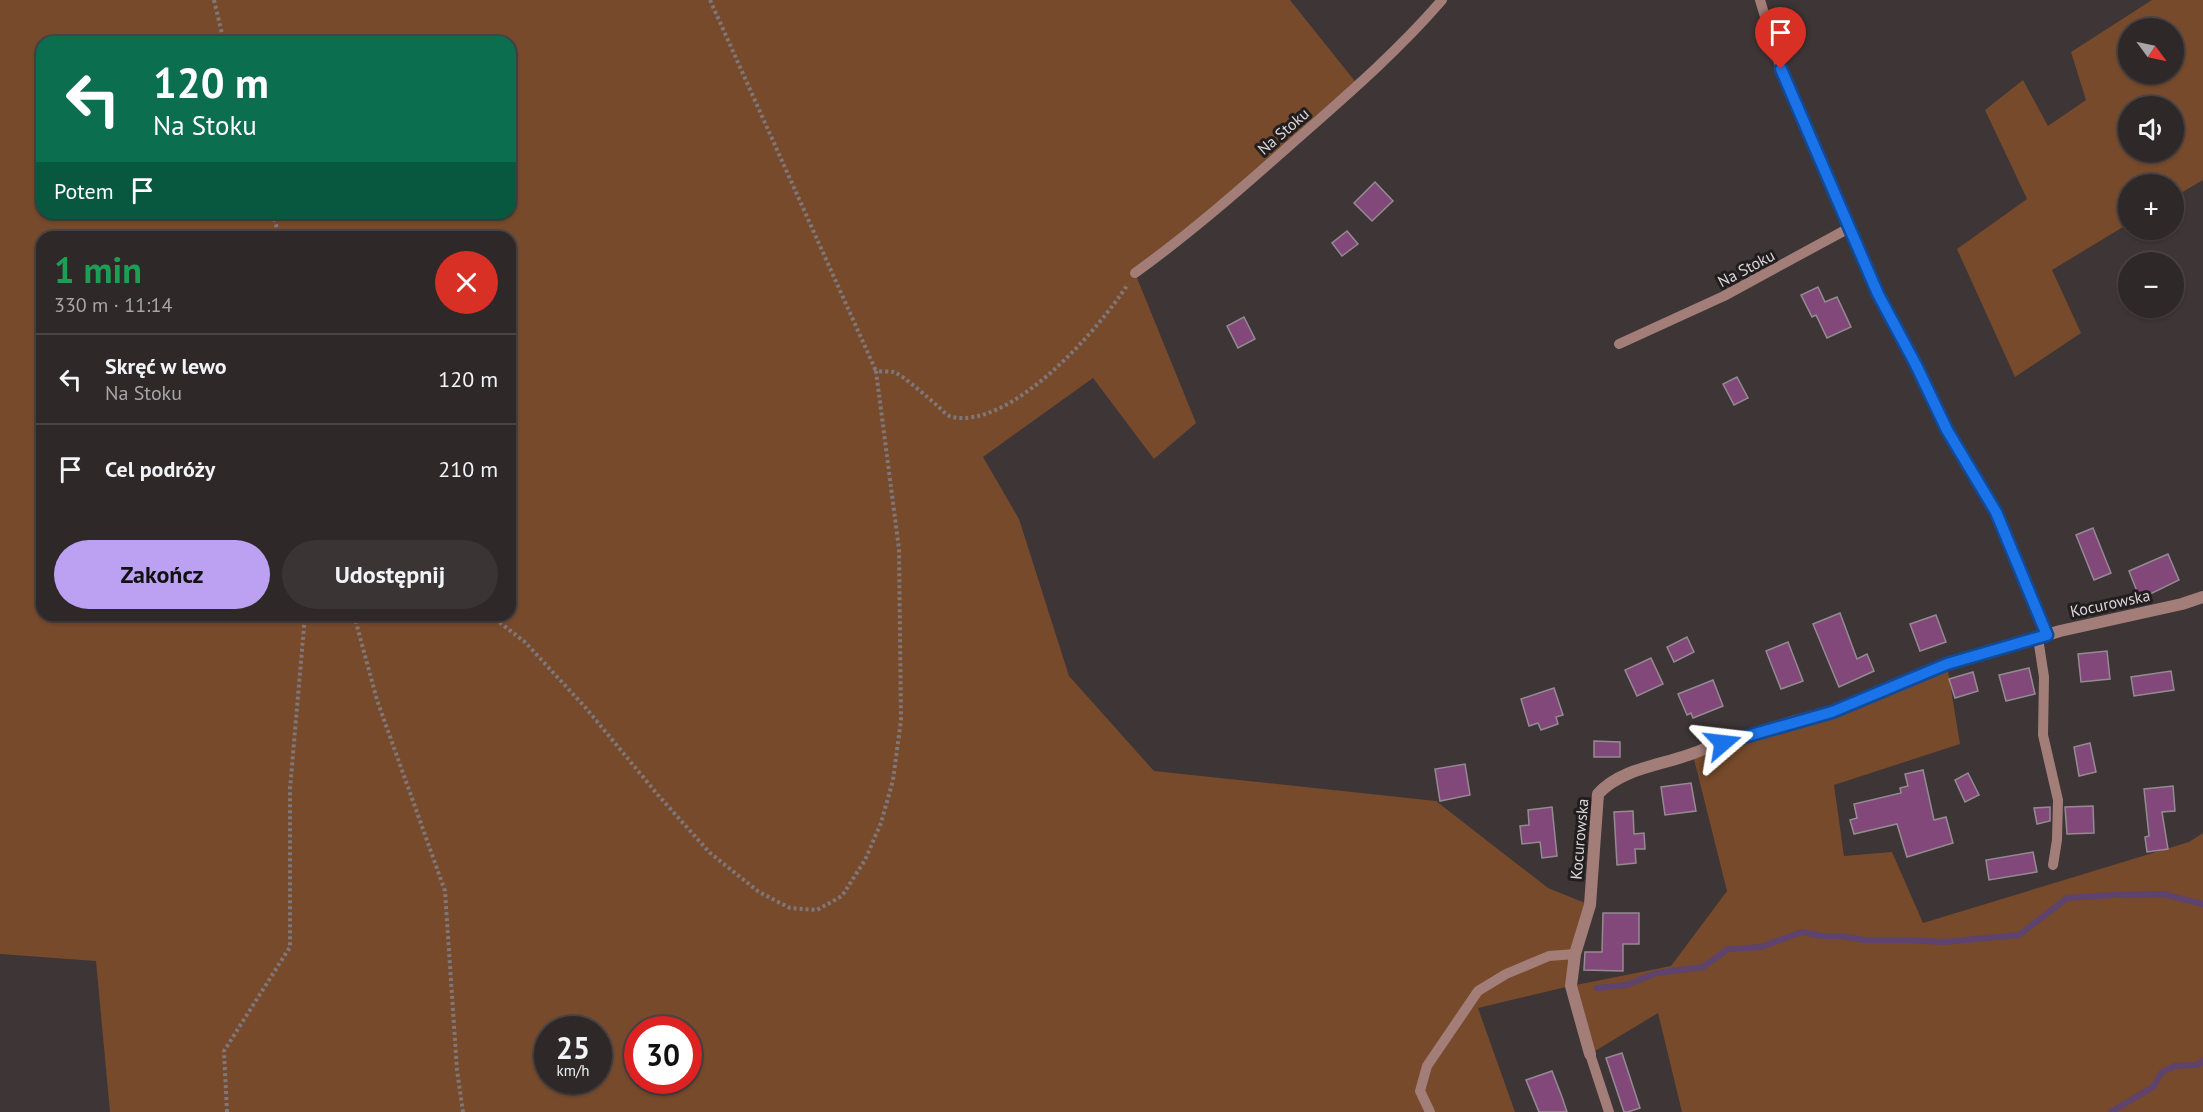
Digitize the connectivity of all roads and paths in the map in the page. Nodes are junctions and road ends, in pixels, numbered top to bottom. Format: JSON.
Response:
{"nodes":[{"id":1,"x":214,"y":0,"type":"edge"},
{"id":2,"x":710,"y":0,"type":"edge"},
{"id":3,"x":1442,"y":0,"type":"edge"},
{"id":4,"x":1760,"y":0,"type":"edge"},
{"id":5,"x":223,"y":36,"type":"edge"},
{"id":6,"x":1851,"y":227,"type":"junction"},
{"id":7,"x":1135,"y":273,"type":"joint"},
{"id":8,"x":1619,"y":344,"type":"dead end"},
{"id":9,"x":876,"y":371,"type":"junction"},
{"id":10,"x":2203,"y":597,"type":"edge"},
{"id":11,"x":304,"y":621,"type":"edge"},
{"id":12,"x":356,"y":621,"type":"edge"},
{"id":13,"x":498,"y":621,"type":"edge"},
{"id":14,"x":2042,"y":637,"type":"junction"},
{"id":15,"x":2053,"y":865,"type":"dead end"},
{"id":16,"x":1575,"y":954,"type":"junction"},
{"id":17,"x":1590,"y":1054,"type":"joint"},
{"id":18,"x":227,"y":1112,"type":"edge"},
{"id":19,"x":463,"y":1112,"type":"edge"},
{"id":20,"x":1430,"y":1112,"type":"edge"},
{"id":21,"x":1609,"y":1112,"type":"edge"}],
"edges":[{"from":1,"to":5,"type":"path"},
{"from":2,"to":9,"type":"path"},
{"from":3,"to":7,"type":"lane","name":"Na Stoku"},
{"from":4,"to":6,"type":"lane"},
{"from":6,"to":8,"type":"lane","name":"Na Stoku"},
{"from":6,"to":14,"type":"lane"},
{"from":7,"to":9,"type":"path"},
{"from":9,"to":13,"type":"path"},
{"from":10,"to":14,"type":"street","name":"Kocurowska"},
{"from":11,"to":18,"type":"path"},
{"from":12,"to":19,"type":"path"},
{"from":14,"to":15,"type":"lane"},
{"from":14,"to":16,"type":"street","name":"Kocurowska"},
{"from":16,"to":17,"type":"street","name":"Kocurowska"},
{"from":16,"to":20,"type":"lane"},
{"from":17,"to":21,"type":"lane"}]}
